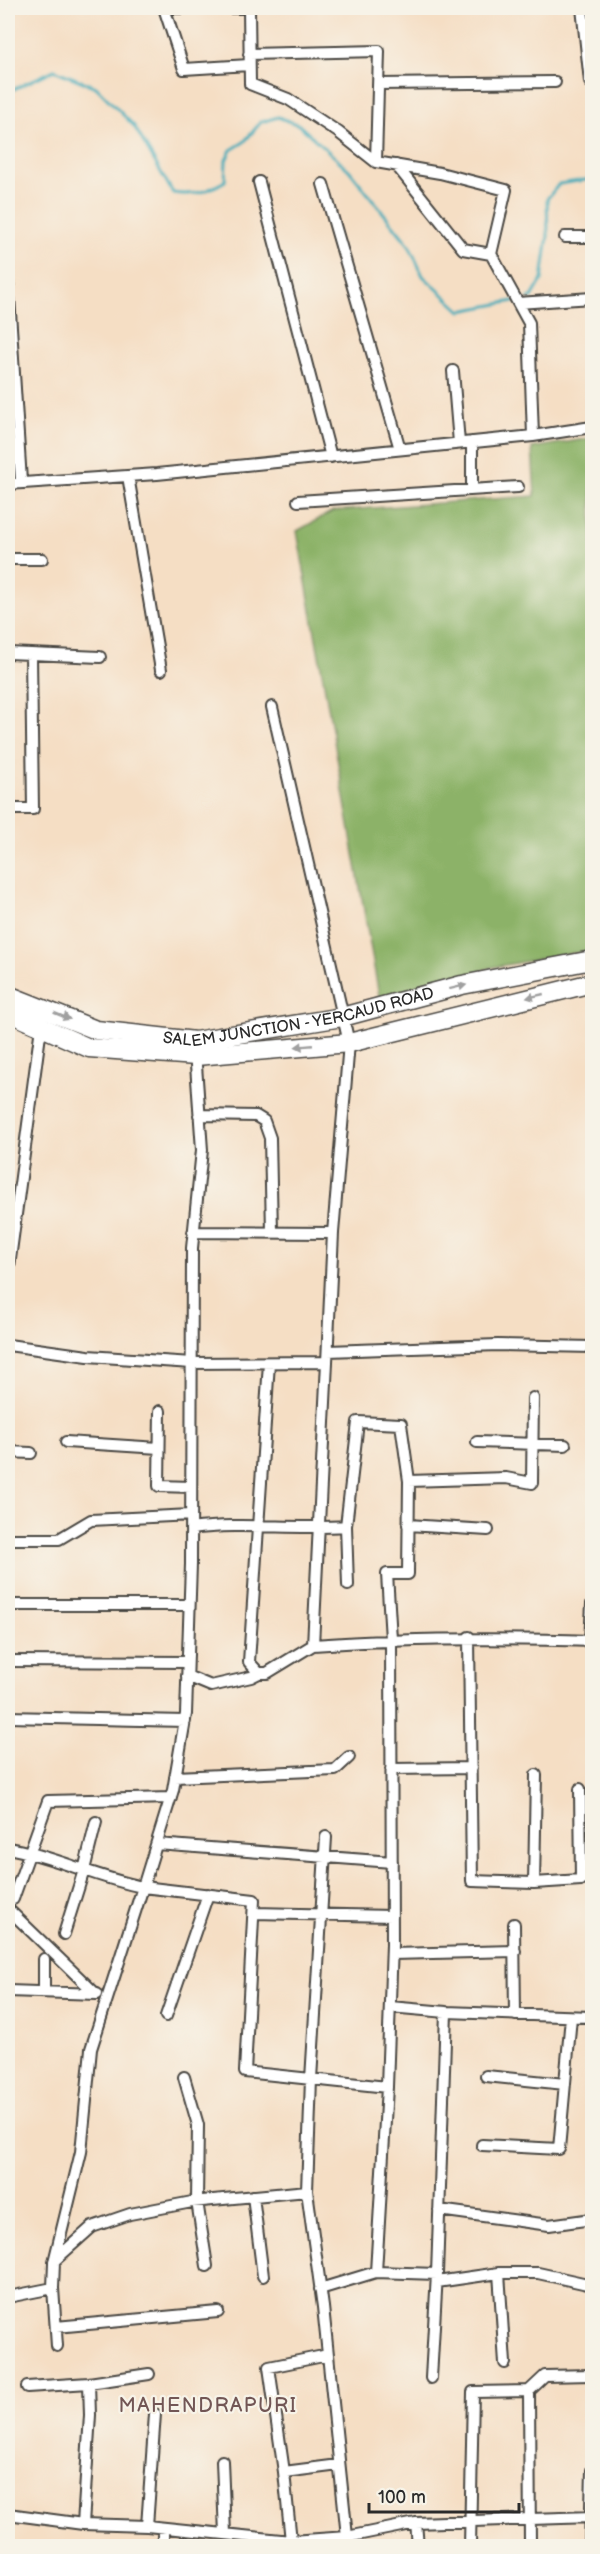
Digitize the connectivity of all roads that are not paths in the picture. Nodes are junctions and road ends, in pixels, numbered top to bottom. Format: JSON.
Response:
{"nodes":[{"id":1,"x":165,"y":8,"type":"edge"},
{"id":2,"x":582,"y":8,"type":"edge"},
{"id":3,"x":249,"y":59,"type":"junction"},
{"id":4,"x":555,"y":82,"type":"dead end"},
{"id":5,"x":592,"y":82,"type":"edge"},
{"id":6,"x":378,"y":84,"type":"junction"},
{"id":7,"x":376,"y":162,"type":"junction"},
{"id":8,"x":396,"y":165,"type":"junction"},
{"id":9,"x":259,"y":182,"type":"dead end"},
{"id":10,"x":323,"y":184,"type":"dead end"},
{"id":11,"x":565,"y":237,"type":"dead end"},
{"id":12,"x":592,"y":237,"type":"edge"},
{"id":13,"x":491,"y":254,"type":"junction"},
{"id":14,"x":8,"y":281,"type":"edge"},
{"id":15,"x":592,"y":300,"type":"edge"},
{"id":16,"x":518,"y":303,"type":"junction"},
{"id":17,"x":453,"y":371,"type":"dead end"},
{"id":18,"x":592,"y":427,"type":"edge"},
{"id":19,"x":533,"y":436,"type":"junction"},
{"id":20,"x":472,"y":442,"type":"junction"},
{"id":21,"x":459,"y":444,"type":"junction"},
{"id":22,"x":400,"y":449,"type":"junction"},
{"id":23,"x":331,"y":457,"type":"junction"},
{"id":24,"x":128,"y":476,"type":"junction"},
{"id":25,"x":12,"y":482,"type":"edge"},
{"id":26,"x":518,"y":487,"type":"dead end"},
{"id":27,"x":472,"y":490,"type":"junction"},
{"id":28,"x":298,"y":501,"type":"dead end"},
{"id":29,"x":42,"y":559,"type":"dead end"},
{"id":30,"x":8,"y":560,"type":"edge"},
{"id":31,"x":8,"y":652,"type":"edge"},
{"id":32,"x":31,"y":654,"type":"junction"},
{"id":33,"x":100,"y":657,"type":"dead end"},
{"id":34,"x":161,"y":670,"type":"dead end"},
{"id":35,"x":272,"y":707,"type":"dead end"},
{"id":36,"x":8,"y":809,"type":"edge"},
{"id":37,"x":592,"y":960,"type":"edge"},
{"id":38,"x":592,"y":983,"type":"edge"},
{"id":39,"x":8,"y":994,"type":"edge"},
{"id":40,"x":8,"y":1012,"type":"edge"},
{"id":41,"x":342,"y":1017,"type":"junction"},
{"id":42,"x":41,"y":1027,"type":"junction"},
{"id":43,"x":349,"y":1043,"type":"junction"},
{"id":44,"x":195,"y":1049,"type":"junction"},
{"id":45,"x":200,"y":1114,"type":"junction"},
{"id":46,"x":193,"y":1232,"type":"junction"},
{"id":47,"x":272,"y":1232,"type":"junction"},
{"id":48,"x":333,"y":1233,"type":"junction"},
{"id":49,"x":8,"y":1274,"type":"edge"},
{"id":50,"x":8,"y":1345,"type":"edge"},
{"id":51,"x":592,"y":1347,"type":"edge"},
{"id":52,"x":328,"y":1350,"type":"junction"},
{"id":53,"x":327,"y":1362,"type":"junction"},
{"id":54,"x":192,"y":1363,"type":"junction"},
{"id":55,"x":269,"y":1363,"type":"junction"},
{"id":56,"x":533,"y":1398,"type":"dead end"},
{"id":57,"x":160,"y":1412,"type":"dead end"},
{"id":58,"x":66,"y":1442,"type":"dead end"},
{"id":59,"x":477,"y":1442,"type":"dead end"},
{"id":60,"x":532,"y":1443,"type":"junction"},
{"id":61,"x":565,"y":1445,"type":"dead end"},
{"id":62,"x":159,"y":1448,"type":"junction"},
{"id":63,"x":8,"y":1452,"type":"edge"},
{"id":64,"x":30,"y":1453,"type":"dead end"},
{"id":65,"x":409,"y":1481,"type":"junction"},
{"id":66,"x":191,"y":1487,"type":"junction"},
{"id":67,"x":191,"y":1515,"type":"junction"},
{"id":68,"x":408,"y":1525,"type":"junction"},
{"id":69,"x":346,"y":1526,"type":"junction"},
{"id":70,"x":258,"y":1527,"type":"junction"},
{"id":71,"x":319,"y":1528,"type":"junction"},
{"id":72,"x":191,"y":1529,"type":"junction"},
{"id":73,"x":488,"y":1530,"type":"dead end"},
{"id":74,"x":8,"y":1539,"type":"edge"},
{"id":75,"x":348,"y":1585,"type":"dead end"},
{"id":76,"x":592,"y":1604,"type":"edge"},
{"id":77,"x":8,"y":1605,"type":"edge"},
{"id":78,"x":189,"y":1605,"type":"junction"},
{"id":79,"x":469,"y":1638,"type":"junction"},
{"id":80,"x":391,"y":1639,"type":"junction"},
{"id":81,"x":591,"y":1641,"type":"edge"},
{"id":82,"x":313,"y":1645,"type":"junction"},
{"id":83,"x":8,"y":1661,"type":"edge"},
{"id":84,"x":187,"y":1662,"type":"junction"},
{"id":85,"x":259,"y":1673,"type":"junction"},
{"id":86,"x":187,"y":1676,"type":"junction"},
{"id":87,"x":8,"y":1717,"type":"edge"},
{"id":88,"x":185,"y":1721,"type":"junction"},
{"id":89,"x":349,"y":1756,"type":"dead end"},
{"id":90,"x":471,"y":1768,"type":"junction"},
{"id":91,"x":391,"y":1770,"type":"junction"},
{"id":92,"x":536,"y":1775,"type":"dead end"},
{"id":93,"x":175,"y":1777,"type":"junction"},
{"id":94,"x":580,"y":1789,"type":"dead end"},
{"id":95,"x":171,"y":1798,"type":"junction"},
{"id":96,"x":96,"y":1822,"type":"dead end"},
{"id":97,"x":326,"y":1837,"type":"dead end"},
{"id":98,"x":157,"y":1844,"type":"junction"},
{"id":99,"x":8,"y":1848,"type":"edge"},
{"id":100,"x":30,"y":1852,"type":"junction"},
{"id":101,"x":325,"y":1857,"type":"junction"},
{"id":102,"x":392,"y":1862,"type":"junction"},
{"id":103,"x":84,"y":1870,"type":"junction"},
{"id":104,"x":534,"y":1883,"type":"junction"},
{"id":105,"x":143,"y":1887,"type":"junction"},
{"id":106,"x":208,"y":1894,"type":"junction"},
{"id":107,"x":10,"y":1904,"type":"edge"},
{"id":108,"x":254,"y":1913,"type":"junction"},
{"id":109,"x":322,"y":1914,"type":"junction"},
{"id":110,"x":392,"y":1916,"type":"junction"},
{"id":111,"x":514,"y":1924,"type":"dead end"},
{"id":112,"x":64,"y":1934,"type":"dead end"},
{"id":113,"x":514,"y":1951,"type":"junction"},
{"id":114,"x":392,"y":1954,"type":"junction"},
{"id":115,"x":45,"y":1959,"type":"dead end"},
{"id":116,"x":8,"y":1991,"type":"edge"},
{"id":117,"x":44,"y":1992,"type":"junction"},
{"id":118,"x":95,"y":1994,"type":"junction"},
{"id":119,"x":110,"y":1994,"type":"junction"},
{"id":120,"x":390,"y":2007,"type":"junction"},
{"id":121,"x":446,"y":2012,"type":"junction"},
{"id":122,"x":515,"y":2015,"type":"junction"},
{"id":123,"x":166,"y":2016,"type":"dead end"},
{"id":124,"x":571,"y":2017,"type":"junction"},
{"id":125,"x":592,"y":2017,"type":"edge"},
{"id":126,"x":486,"y":2076,"type":"dead end"},
{"id":127,"x":184,"y":2078,"type":"dead end"},
{"id":128,"x":311,"y":2079,"type":"junction"},
{"id":129,"x":565,"y":2084,"type":"junction"},
{"id":130,"x":387,"y":2087,"type":"junction"},
{"id":131,"x":482,"y":2145,"type":"dead end"},
{"id":132,"x":307,"y":2191,"type":"junction"},
{"id":133,"x":252,"y":2196,"type":"junction"},
{"id":134,"x":197,"y":2201,"type":"junction"},
{"id":135,"x":439,"y":2210,"type":"junction"},
{"id":136,"x":592,"y":2219,"type":"edge"},
{"id":137,"x":54,"y":2262,"type":"junction"},
{"id":138,"x":207,"y":2266,"type":"dead end"},
{"id":139,"x":376,"y":2272,"type":"junction"},
{"id":140,"x":499,"y":2273,"type":"junction"},
{"id":141,"x":263,"y":2276,"type":"dead end"},
{"id":142,"x":437,"y":2278,"type":"junction"},
{"id":143,"x":592,"y":2285,"type":"edge"},
{"id":144,"x":53,"y":2288,"type":"junction"},
{"id":145,"x":320,"y":2289,"type":"junction"},
{"id":146,"x":8,"y":2297,"type":"edge"},
{"id":147,"x":218,"y":2312,"type":"dead end"},
{"id":148,"x":56,"y":2327,"type":"junction"},
{"id":149,"x":57,"y":2346,"type":"dead end"},
{"id":150,"x":328,"y":2355,"type":"junction"},
{"id":151,"x":505,"y":2363,"type":"dead end"},
{"id":152,"x":148,"y":2374,"type":"dead end"},
{"id":153,"x":592,"y":2375,"type":"edge"},
{"id":154,"x":431,"y":2378,"type":"dead end"},
{"id":155,"x":89,"y":2383,"type":"junction"},
{"id":156,"x":27,"y":2387,"type":"dead end"},
{"id":157,"x":529,"y":2391,"type":"junction"},
{"id":158,"x":155,"y":2414,"type":"dead end"},
{"id":159,"x":222,"y":2461,"type":"dead end"},
{"id":160,"x":339,"y":2465,"type":"junction"},
{"id":161,"x":592,"y":2470,"type":"edge"},
{"id":162,"x":284,"y":2472,"type":"junction"},
{"id":163,"x":8,"y":2514,"type":"edge"},
{"id":164,"x":592,"y":2517,"type":"edge"},
{"id":165,"x":530,"y":2518,"type":"junction"},
{"id":166,"x":471,"y":2520,"type":"junction"},
{"id":167,"x":416,"y":2523,"type":"junction"},
{"id":168,"x":82,"y":2524,"type":"junction"},
{"id":169,"x":147,"y":2526,"type":"junction"},
{"id":170,"x":163,"y":2528,"type":"junction"},
{"id":171,"x":225,"y":2534,"type":"junction"},
{"id":172,"x":291,"y":2541,"type":"junction"},
{"id":173,"x":348,"y":2542,"type":"edge"},
{"id":174,"x":163,"y":2547,"type":"edge"},
{"id":175,"x":418,"y":2547,"type":"edge"},
{"id":176,"x":470,"y":2547,"type":"edge"},
{"id":177,"x":530,"y":2547,"type":"edge"},
{"id":178,"x":590,"y":2547,"type":"edge"}],
"edges":[{"from":1,"to":3,"type":"street"},
{"from":1,"to":3,"type":"street"},
{"from":2,"to":5,"type":"street"},
{"from":3,"to":6,"type":"street"},
{"from":3,"to":7,"type":"street"},
{"from":4,"to":6,"type":"street"},
{"from":6,"to":7,"type":"street"},
{"from":7,"to":8,"type":"street"},
{"from":8,"to":13,"type":"street"},
{"from":8,"to":13,"type":"street"},
{"from":9,"to":23,"type":"street"},
{"from":10,"to":22,"type":"street"},
{"from":11,"to":12,"type":"street"},
{"from":13,"to":16,"type":"street"},
{"from":14,"to":25,"type":"street"},
{"from":15,"to":16,"type":"street"},
{"from":16,"to":19,"type":"street"},
{"from":17,"to":21,"type":"street"},
{"from":18,"to":19,"type":"street"},
{"from":19,"to":20,"type":"street"},
{"from":20,"to":21,"type":"street"},
{"from":20,"to":27,"type":"street"},
{"from":21,"to":22,"type":"street"},
{"from":22,"to":23,"type":"street"},
{"from":23,"to":24,"type":"street"},
{"from":24,"to":25,"type":"street"},
{"from":24,"to":34,"type":"street"},
{"from":26,"to":27,"type":"street"},
{"from":27,"to":28,"type":"street"},
{"from":29,"to":30,"type":"street"},
{"from":31,"to":32,"type":"street"},
{"from":32,"to":33,"type":"street"},
{"from":32,"to":36,"type":"street"},
{"from":35,"to":41,"type":"street"},
{"from":41,"to":37,"type":"main road","name":"SALEM JUNCTION - YERCAUD ROAD","one_way":true},
{"from":38,"to":43,"type":"main road","one_way":true},
{"from":39,"to":44,"type":"main road","name":"SALEM JUNCTION - YERCAUD ROAD","one_way":true},
{"from":40,"to":42,"type":"main road"},
{"from":41,"to":43,"type":"street"},
{"from":41,"to":44,"type":"main road","name":"SALEM JUNCTION - YERCAUD ROAD"},
{"from":42,"to":44,"type":"main road"},
{"from":42,"to":49,"type":"street"},
{"from":43,"to":44,"type":"main road","one_way":true},
{"from":43,"to":48,"type":"street"},
{"from":44,"to":45,"type":"street"},
{"from":45,"to":46,"type":"street"},
{"from":45,"to":47,"type":"street"},
{"from":46,"to":47,"type":"street"},
{"from":46,"to":54,"type":"street"},
{"from":47,"to":48,"type":"street"},
{"from":48,"to":52,"type":"street"},
{"from":50,"to":54,"type":"street"},
{"from":51,"to":52,"type":"street"},
{"from":52,"to":53,"type":"street"},
{"from":53,"to":55,"type":"street"},
{"from":53,"to":71,"type":"street"},
{"from":54,"to":55,"type":"street"},
{"from":54,"to":66,"type":"street"},
{"from":55,"to":70,"type":"street"},
{"from":56,"to":60,"type":"street"},
{"from":57,"to":62,"type":"street"},
{"from":58,"to":62,"type":"street"},
{"from":59,"to":60,"type":"street"},
{"from":60,"to":61,"type":"street"},
{"from":60,"to":65,"type":"street"},
{"from":62,"to":66,"type":"street"},
{"from":63,"to":64,"type":"street"},
{"from":65,"to":68,"type":"street"},
{"from":65,"to":69,"type":"street"},
{"from":66,"to":67,"type":"street"},
{"from":67,"to":72,"type":"street"},
{"from":67,"to":74,"type":"street"},
{"from":68,"to":73,"type":"street"},
{"from":68,"to":80,"type":"street"},
{"from":69,"to":71,"type":"street"},
{"from":69,"to":75,"type":"street"},
{"from":70,"to":71,"type":"street"},
{"from":70,"to":72,"type":"street"},
{"from":70,"to":85,"type":"street"},
{"from":71,"to":82,"type":"street"},
{"from":72,"to":78,"type":"street"},
{"from":76,"to":81,"type":"street"},
{"from":77,"to":78,"type":"street"},
{"from":78,"to":84,"type":"street"},
{"from":79,"to":80,"type":"street"},
{"from":79,"to":81,"type":"street"},
{"from":79,"to":90,"type":"street"},
{"from":80,"to":82,"type":"street"},
{"from":80,"to":91,"type":"street"},
{"from":82,"to":85,"type":"street"},
{"from":83,"to":84,"type":"street"},
{"from":84,"to":86,"type":"street"},
{"from":85,"to":86,"type":"street"},
{"from":86,"to":88,"type":"street"},
{"from":87,"to":88,"type":"street"},
{"from":88,"to":93,"type":"street"},
{"from":89,"to":93,"type":"street"},
{"from":90,"to":91,"type":"street"},
{"from":90,"to":104,"type":"street"},
{"from":91,"to":102,"type":"street"},
{"from":92,"to":104,"type":"street"},
{"from":93,"to":95,"type":"street"},
{"from":94,"to":104,"type":"street"},
{"from":95,"to":98,"type":"street"},
{"from":95,"to":100,"type":"street"},
{"from":96,"to":103,"type":"street"},
{"from":97,"to":101,"type":"street"},
{"from":98,"to":101,"type":"street"},
{"from":98,"to":105,"type":"street"},
{"from":99,"to":100,"type":"street"},
{"from":100,"to":103,"type":"street"},
{"from":100,"to":107,"type":"street"},
{"from":101,"to":102,"type":"street"},
{"from":101,"to":109,"type":"street"},
{"from":102,"to":110,"type":"street"},
{"from":103,"to":105,"type":"street"},
{"from":103,"to":112,"type":"street"},
{"from":105,"to":106,"type":"street"},
{"from":105,"to":119,"type":"street"},
{"from":106,"to":108,"type":"street"},
{"from":106,"to":123,"type":"street"},
{"from":107,"to":118,"type":"street"},
{"from":108,"to":109,"type":"street"},
{"from":108,"to":128,"type":"street"},
{"from":109,"to":110,"type":"street"},
{"from":109,"to":128,"type":"street"},
{"from":110,"to":114,"type":"street"},
{"from":111,"to":113,"type":"street"},
{"from":113,"to":114,"type":"street"},
{"from":113,"to":122,"type":"street"},
{"from":114,"to":120,"type":"street"},
{"from":115,"to":117,"type":"street"},
{"from":116,"to":117,"type":"street"},
{"from":117,"to":118,"type":"street"},
{"from":118,"to":119,"type":"street"},
{"from":119,"to":137,"type":"street"},
{"from":120,"to":121,"type":"street"},
{"from":120,"to":130,"type":"street"},
{"from":121,"to":122,"type":"street"},
{"from":121,"to":135,"type":"street"},
{"from":122,"to":124,"type":"street"},
{"from":124,"to":125,"type":"street"},
{"from":124,"to":129,"type":"street"},
{"from":126,"to":129,"type":"street"},
{"from":127,"to":134,"type":"street"},
{"from":128,"to":130,"type":"street"},
{"from":128,"to":132,"type":"street"},
{"from":129,"to":131,"type":"street"},
{"from":130,"to":139,"type":"street"},
{"from":132,"to":133,"type":"street"},
{"from":132,"to":145,"type":"street"},
{"from":133,"to":134,"type":"street"},
{"from":133,"to":141,"type":"street"},
{"from":134,"to":137,"type":"street"},
{"from":134,"to":138,"type":"street"},
{"from":135,"to":136,"type":"street"},
{"from":135,"to":142,"type":"street"},
{"from":137,"to":144,"type":"street"},
{"from":139,"to":142,"type":"street"},
{"from":139,"to":145,"type":"street"},
{"from":140,"to":142,"type":"street"},
{"from":140,"to":143,"type":"street"},
{"from":140,"to":151,"type":"street"},
{"from":142,"to":154,"type":"street"},
{"from":144,"to":146,"type":"street"},
{"from":144,"to":148,"type":"street"},
{"from":145,"to":150,"type":"street"},
{"from":147,"to":148,"type":"street"},
{"from":148,"to":149,"type":"street"},
{"from":150,"to":160,"type":"street"},
{"from":150,"to":162,"type":"street"},
{"from":152,"to":155,"type":"street"},
{"from":153,"to":157,"type":"street"},
{"from":155,"to":156,"type":"street"},
{"from":155,"to":168,"type":"street"},
{"from":157,"to":165,"type":"street"},
{"from":157,"to":166,"type":"street"},
{"from":158,"to":169,"type":"street"},
{"from":159,"to":171,"type":"street"},
{"from":160,"to":162,"type":"street"},
{"from":160,"to":173,"type":"street"},
{"from":161,"to":164,"type":"street"},
{"from":162,"to":172,"type":"street"},
{"from":163,"to":168,"type":"street"},
{"from":164,"to":165,"type":"street"},
{"from":164,"to":178,"type":"street"},
{"from":165,"to":166,"type":"street"},
{"from":165,"to":177,"type":"street"},
{"from":166,"to":167,"type":"street"},
{"from":166,"to":176,"type":"street"},
{"from":167,"to":173,"type":"street"},
{"from":167,"to":175,"type":"street"},
{"from":168,"to":169,"type":"street"},
{"from":169,"to":170,"type":"street"},
{"from":170,"to":171,"type":"street"},
{"from":170,"to":174,"type":"street"},
{"from":171,"to":172,"type":"street"},
{"from":172,"to":173,"type":"street"}]}
